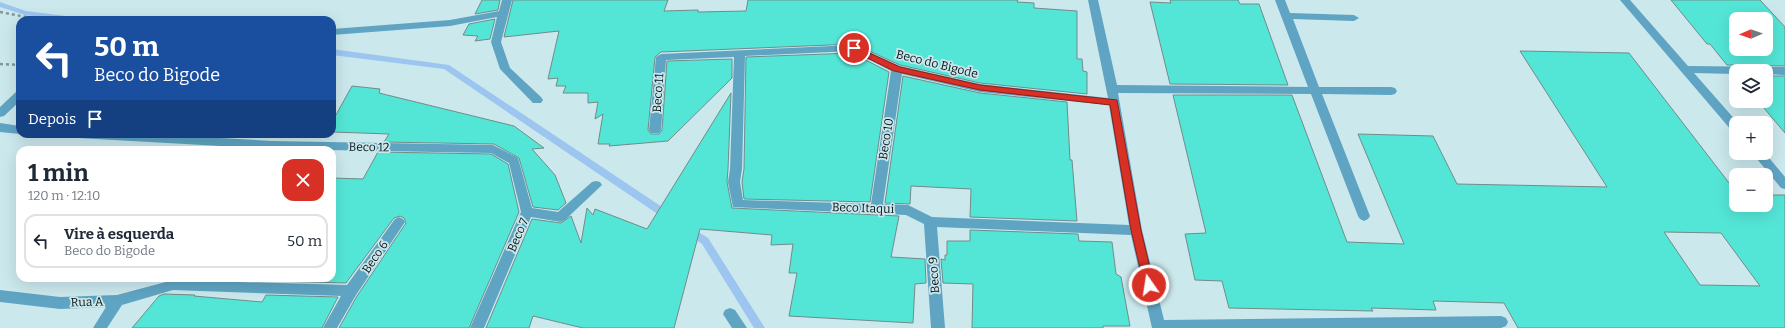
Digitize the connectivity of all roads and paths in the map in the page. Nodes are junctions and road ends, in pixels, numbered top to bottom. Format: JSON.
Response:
{"nodes":[{"id":1,"x":507,"y":0,"type":"edge"},
{"id":2,"x":1093,"y":0,"type":"edge"},
{"id":3,"x":1280,"y":0,"type":"edge"},
{"id":4,"x":1625,"y":0,"type":"edge"},
{"id":5,"x":0,"y":12,"type":"edge"},
{"id":6,"x":504,"y":13,"type":"junction"},
{"id":7,"x":16,"y":16,"type":"edge"},
{"id":8,"x":1286,"y":16,"type":"junction"},
{"id":9,"x":1354,"y":18,"type":"dead end"},
{"id":10,"x":336,"y":32,"type":"edge"},
{"id":11,"x":740,"y":53,"type":"junction"},
{"id":12,"x":661,"y":57,"type":"joint"},
{"id":13,"x":0,"y":64,"type":"edge"},
{"id":14,"x":16,"y":65,"type":"edge"},
{"id":15,"x":897,"y":69,"type":"junction"},
{"id":16,"x":1684,"y":69,"type":"junction"},
{"id":17,"x":1785,"y":71,"type":"edge"},
{"id":18,"x":1112,"y":89,"type":"junction"},
{"id":19,"x":1391,"y":90,"type":"dead end"},
{"id":20,"x":1315,"y":91,"type":"junction"},
{"id":21,"x":16,"y":99,"type":"edge"},
{"id":22,"x":537,"y":100,"type":"dead end"},
{"id":23,"x":1114,"y":102,"type":"junction"},
{"id":24,"x":0,"y":114,"type":"edge"},
{"id":25,"x":1729,"y":120,"type":"edge"},
{"id":26,"x":0,"y":127,"type":"edge"},
{"id":27,"x":16,"y":130,"type":"edge"},
{"id":28,"x":655,"y":130,"type":"dead end"},
{"id":29,"x":133,"y":138,"type":"edge"},
{"id":30,"x":243,"y":146,"type":"edge"},
{"id":31,"x":336,"y":148,"type":"edge"},
{"id":32,"x":493,"y":149,"type":"joint"},
{"id":33,"x":1764,"y":160,"type":"edge"},
{"id":34,"x":1785,"y":184,"type":"edge"},
{"id":35,"x":596,"y":185,"type":"dead end"},
{"id":36,"x":876,"y":209,"type":"junction"},
{"id":37,"x":527,"y":212,"type":"junction"},
{"id":38,"x":1364,"y":216,"type":"dead end"},
{"id":39,"x":399,"y":222,"type":"dead end"},
{"id":40,"x":930,"y":222,"type":"junction"},
{"id":41,"x":1136,"y":230,"type":"junction"},
{"id":42,"x":175,"y":282,"type":"edge"},
{"id":43,"x":351,"y":291,"type":"junction"},
{"id":44,"x":0,"y":296,"type":"edge"},
{"id":45,"x":117,"y":301,"type":"junction"},
{"id":46,"x":730,"y":314,"type":"dead end"},
{"id":47,"x":1501,"y":322,"type":"dead end"},
{"id":48,"x":1159,"y":327,"type":"edge"},
{"id":49,"x":100,"y":328,"type":"edge"},
{"id":50,"x":330,"y":328,"type":"edge"},
{"id":51,"x":477,"y":328,"type":"edge"},
{"id":52,"x":740,"y":328,"type":"edge"},
{"id":53,"x":938,"y":328,"type":"edge"}],
"edges":[{"from":1,"to":6,"type":"street"},
{"from":2,"to":18,"type":"street"},
{"from":3,"to":8,"type":"street"},
{"from":4,"to":16,"type":"street"},
{"from":5,"to":7,"type":"path"},
{"from":6,"to":10,"type":"street"},
{"from":6,"to":22,"type":"street"},
{"from":8,"to":9,"type":"street"},
{"from":8,"to":20,"type":"street"},
{"from":11,"to":12,"type":"street","name":"Beco do Bigode"},
{"from":11,"to":15,"type":"street","name":"Beco do Bigode"},
{"from":11,"to":36,"type":"street","name":"Beco Itaqui"},
{"from":12,"to":28,"type":"street","name":"Beco 11"},
{"from":13,"to":14,"type":"path"},
{"from":15,"to":23,"type":"street","name":"Beco do Bigode"},
{"from":15,"to":36,"type":"street","name":"Beco 10"},
{"from":16,"to":17,"type":"street"},
{"from":16,"to":25,"type":"street"},
{"from":18,"to":20,"type":"street"},
{"from":18,"to":23,"type":"street"},
{"from":19,"to":20,"type":"street"},
{"from":20,"to":38,"type":"street"},
{"from":21,"to":24,"type":"street"},
{"from":23,"to":41,"type":"street"},
{"from":26,"to":27,"type":"street"},
{"from":29,"to":30,"type":"street","name":"Beco 12"},
{"from":31,"to":32,"type":"street","name":"Beco 12"},
{"from":32,"to":37,"type":"street","name":"Beco 7"},
{"from":33,"to":34,"type":"street"},
{"from":35,"to":37,"type":"street"},
{"from":36,"to":40,"type":"street","name":"Beco Itaqui"},
{"from":37,"to":51,"type":"street","name":"Beco 7"},
{"from":39,"to":43,"type":"street","name":"Beco 6"},
{"from":40,"to":41,"type":"street","name":"Beco Itaqui"},
{"from":40,"to":53,"type":"street","name":"Beco 9"},
{"from":41,"to":48,"type":"street"},
{"from":42,"to":43,"type":"street"},
{"from":42,"to":45,"type":"street","name":"Rua A"},
{"from":43,"to":50,"type":"street","name":"Beco 6"},
{"from":44,"to":45,"type":"street","name":"Rua A"},
{"from":45,"to":49,"type":"street"},
{"from":46,"to":52,"type":"street"},
{"from":47,"to":48,"type":"street"}]}
